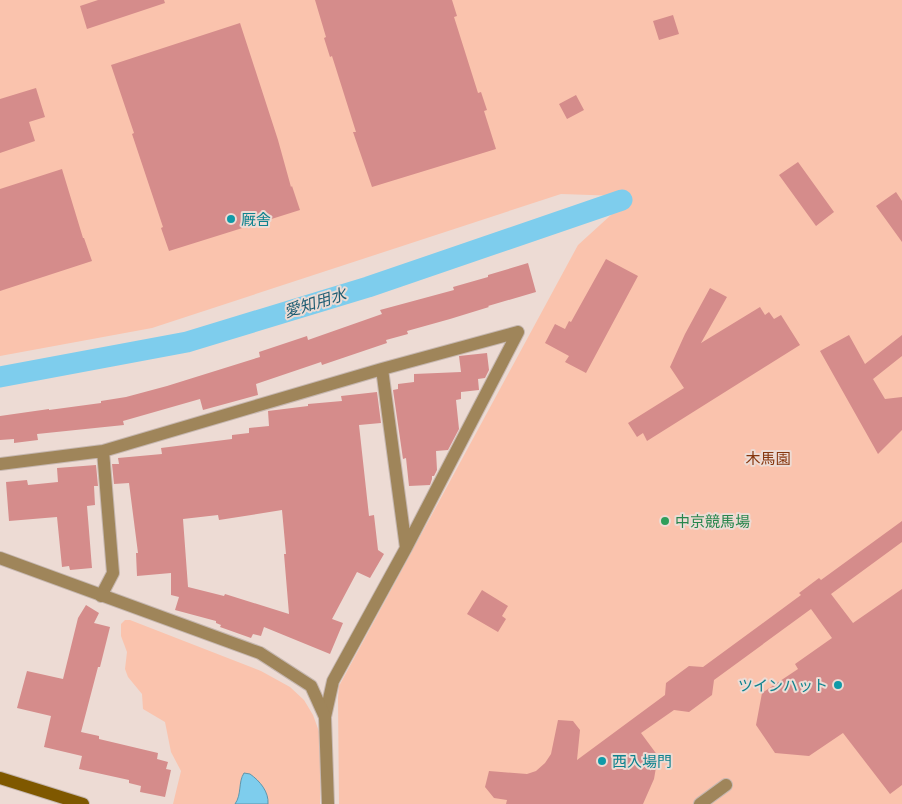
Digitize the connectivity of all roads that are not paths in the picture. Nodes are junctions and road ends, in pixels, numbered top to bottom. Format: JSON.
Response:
{"nodes":[{"id":1,"x":382,"y":369,"type":"junction"},
{"id":2,"x":103,"y":451,"type":"junction"},
{"id":3,"x":0,"y":464,"type":"edge"},
{"id":4,"x":406,"y":548,"type":"junction"},
{"id":5,"x":0,"y":558,"type":"edge"},
{"id":6,"x":101,"y":596,"type":"junction"},
{"id":7,"x":325,"y":717,"type":"junction"},
{"id":8,"x":0,"y":778,"type":"edge"},
{"id":9,"x":726,"y":785,"type":"dead end"},
{"id":10,"x":83,"y":804,"type":"edge"},
{"id":11,"x":328,"y":804,"type":"edge"},
{"id":12,"x":700,"y":804,"type":"edge"}],
"edges":[{"from":1,"to":2,"type":"street"},
{"from":1,"to":4,"type":"street"},
{"from":1,"to":4,"type":"street"},
{"from":2,"to":3,"type":"street"},
{"from":2,"to":6,"type":"street"},
{"from":4,"to":7,"type":"street"},
{"from":5,"to":6,"type":"street"},
{"from":6,"to":7,"type":"street"},
{"from":7,"to":11,"type":"street"},
{"from":8,"to":10,"type":"main road"},
{"from":9,"to":12,"type":"street"}]}
